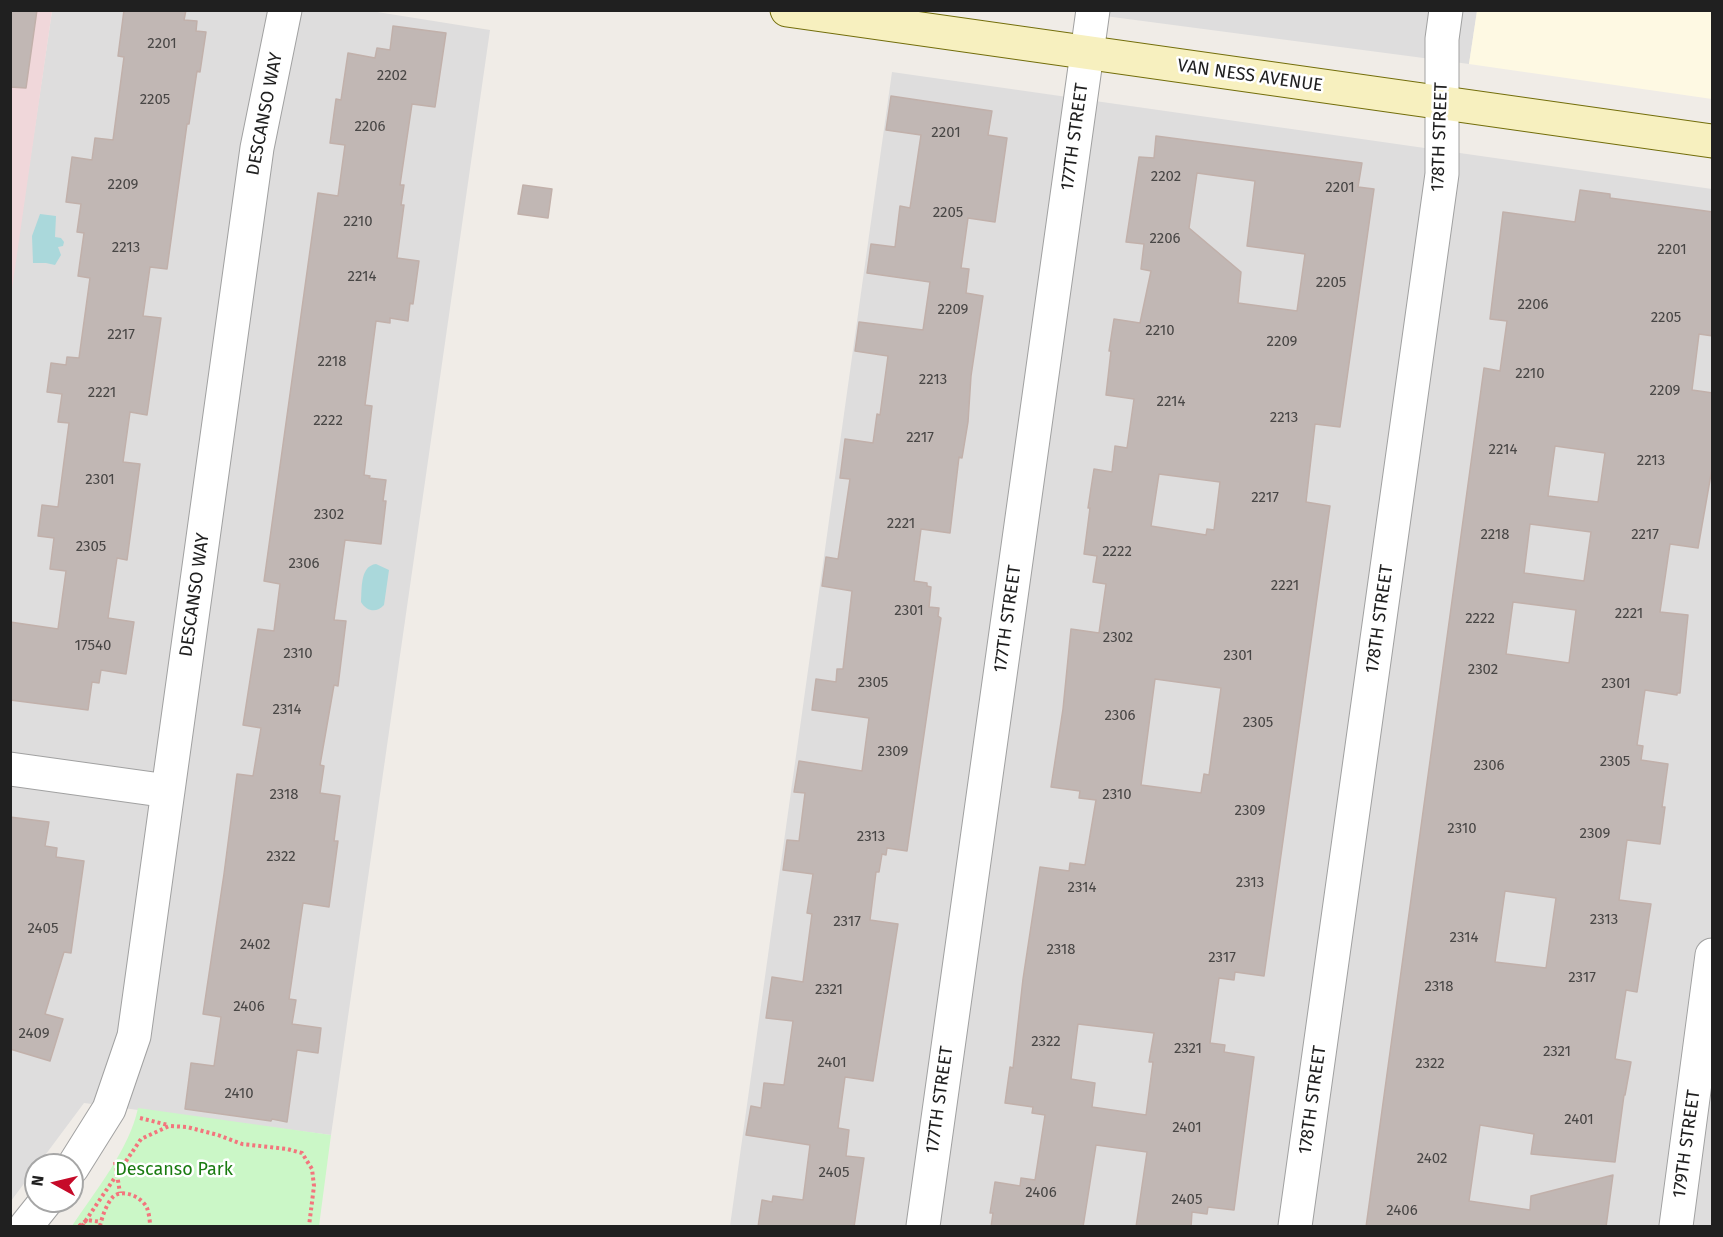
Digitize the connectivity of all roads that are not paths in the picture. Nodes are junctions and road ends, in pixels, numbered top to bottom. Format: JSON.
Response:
{"nodes":[{"id":1,"x":285,"y":10,"type":"edge"},
{"id":2,"x":787,"y":10,"type":"edge"},
{"id":3,"x":1093,"y":10,"type":"edge"},
{"id":4,"x":1446,"y":10,"type":"edge"},
{"id":5,"x":1087,"y":53,"type":"junction"},
{"id":6,"x":1442,"y":103,"type":"junction"},
{"id":7,"x":1713,"y":141,"type":"edge"},
{"id":8,"x":10,"y":769,"type":"edge"},
{"id":9,"x":168,"y":791,"type":"junction"},
{"id":10,"x":1713,"y":955,"type":"edge"},
{"id":11,"x":81,"y":1153,"type":"edge"},
{"id":12,"x":37,"y":1213,"type":"edge"},
{"id":13,"x":26,"y":1227,"type":"edge"},
{"id":14,"x":923,"y":1227,"type":"edge"},
{"id":15,"x":1295,"y":1227,"type":"edge"},
{"id":16,"x":1676,"y":1227,"type":"edge"}],
"edges":[{"from":1,"to":9,"type":"street","name":"DESCANSO WAY"},
{"from":2,"to":5,"type":"main road","name":"VAN NESS AVENUE"},
{"from":3,"to":5,"type":"street","name":"177TH STREET"},
{"from":4,"to":6,"type":"street","name":"178TH STREET"},
{"from":5,"to":6,"type":"main road","name":"VAN NESS AVENUE"},
{"from":5,"to":14,"type":"street","name":"177TH STREET"},
{"from":6,"to":7,"type":"main road","name":"VAN NESS AVENUE"},
{"from":6,"to":15,"type":"street","name":"178TH STREET"},
{"from":8,"to":9,"type":"street"},
{"from":9,"to":11,"type":"street","name":"DESCANSO WAY"},
{"from":10,"to":16,"type":"street","name":"179TH STREET"},
{"from":12,"to":13,"type":"street"}]}
